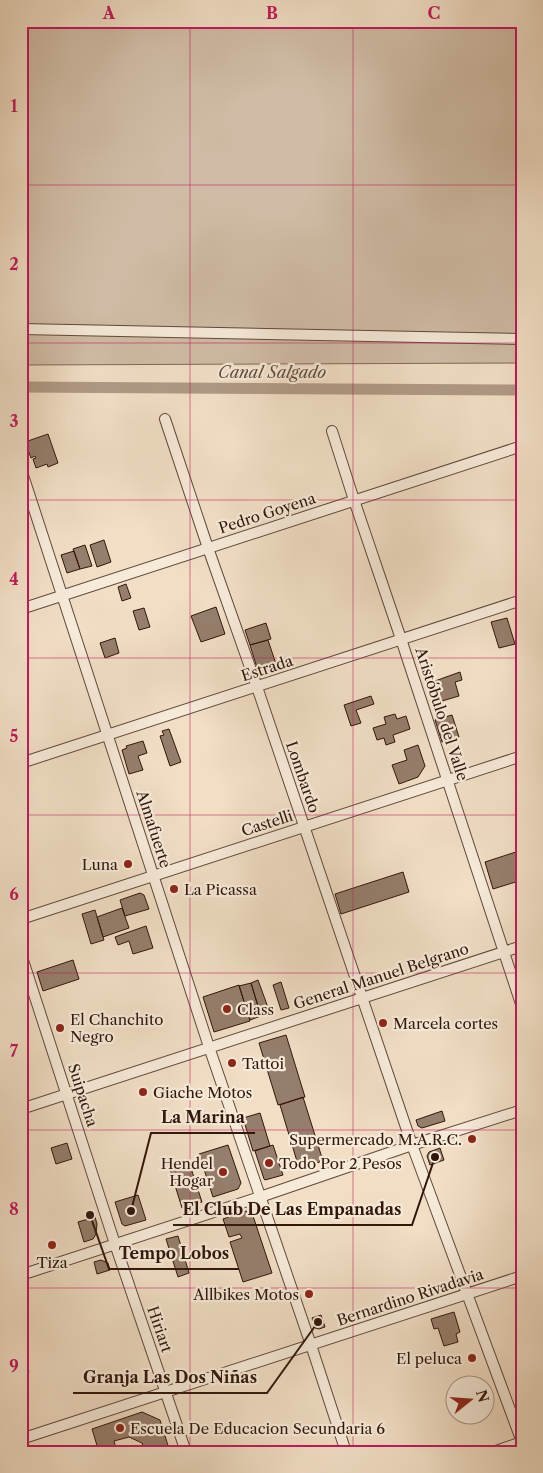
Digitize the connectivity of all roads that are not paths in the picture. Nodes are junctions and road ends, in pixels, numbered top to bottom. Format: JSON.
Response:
{"nodes":[{"id":1,"x":21,"y":329,"type":"edge"},
{"id":2,"x":522,"y":339,"type":"edge"},
{"id":3,"x":165,"y":419,"type":"dead end"},
{"id":4,"x":332,"y":431,"type":"dead end"},
{"id":5,"x":522,"y":446,"type":"edge"},
{"id":6,"x":21,"y":469,"type":"edge"},
{"id":7,"x":354,"y":500,"type":"junction"},
{"id":8,"x":208,"y":548,"type":"junction"},
{"id":9,"x":62,"y":596,"type":"junction"},
{"id":10,"x":522,"y":600,"type":"edge"},
{"id":11,"x":21,"y":609,"type":"edge"},
{"id":12,"x":401,"y":639,"type":"junction"},
{"id":13,"x":256,"y":687,"type":"junction"},
{"id":14,"x":108,"y":736,"type":"junction"},
{"id":15,"x":522,"y":756,"type":"edge"},
{"id":16,"x":21,"y":764,"type":"edge"},
{"id":17,"x":448,"y":779,"type":"junction"},
{"id":18,"x":303,"y":826,"type":"junction"},
{"id":19,"x":154,"y":876,"type":"junction"},
{"id":20,"x":21,"y":919,"type":"edge"},
{"id":21,"x":522,"y":946,"type":"edge"},
{"id":22,"x":504,"y":952,"type":"junction"},
{"id":23,"x":21,"y":954,"type":"edge"},
{"id":24,"x":361,"y":998,"type":"junction"},
{"id":25,"x":522,"y":1007,"type":"edge"},
{"id":26,"x":209,"y":1047,"type":"junction"},
{"id":27,"x":67,"y":1094,"type":"junction"},
{"id":28,"x":21,"y":1109,"type":"edge"},
{"id":29,"x":522,"y":1110,"type":"edge"},
{"id":30,"x":412,"y":1145,"type":"junction"},
{"id":31,"x":260,"y":1197,"type":"junction"},
{"id":32,"x":115,"y":1244,"type":"junction"},
{"id":33,"x":21,"y":1275,"type":"edge"},
{"id":34,"x":522,"y":1276,"type":"edge"},
{"id":35,"x":467,"y":1294,"type":"junction"},
{"id":36,"x":311,"y":1346,"type":"junction"},
{"id":37,"x":167,"y":1393,"type":"junction"},
{"id":38,"x":21,"y":1439,"type":"edge"},
{"id":39,"x":522,"y":1442,"type":"edge"},
{"id":40,"x":186,"y":1452,"type":"edge"},
{"id":41,"x":346,"y":1452,"type":"edge"},
{"id":42,"x":493,"y":1452,"type":"edge"}],
"edges":[{"from":1,"to":2,"type":"street"},
{"from":3,"to":8,"type":"street","name":"Lombardo"},
{"from":4,"to":7,"type":"street","name":"Aristóbulo del Valle"},
{"from":5,"to":7,"type":"street","name":"Pedro Goyena"},
{"from":6,"to":9,"type":"street","name":"Almafuerte"},
{"from":7,"to":8,"type":"street","name":"Pedro Goyena"},
{"from":7,"to":12,"type":"street","name":"Aristóbulo del Valle"},
{"from":8,"to":9,"type":"street","name":"Pedro Goyena"},
{"from":8,"to":13,"type":"street","name":"Lombardo"},
{"from":9,"to":11,"type":"street","name":"Pedro Goyena"},
{"from":9,"to":14,"type":"street","name":"Almafuerte"},
{"from":10,"to":12,"type":"street","name":"Estrada"},
{"from":12,"to":13,"type":"street","name":"Estrada"},
{"from":12,"to":17,"type":"street","name":"Aristóbulo del Valle"},
{"from":13,"to":14,"type":"street","name":"Estrada"},
{"from":13,"to":18,"type":"street","name":"Lombardo"},
{"from":14,"to":16,"type":"street","name":"Estrada"},
{"from":14,"to":19,"type":"street","name":"Almafuerte"},
{"from":15,"to":17,"type":"street","name":"Castelli"},
{"from":17,"to":18,"type":"street","name":"Castelli"},
{"from":17,"to":22,"type":"street","name":"Aristóbulo del Valle"},
{"from":18,"to":19,"type":"street","name":"Castelli"},
{"from":18,"to":24,"type":"street","name":"Lombardo"},
{"from":19,"to":20,"type":"street","name":"Castelli"},
{"from":19,"to":26,"type":"street","name":"Almafuerte"},
{"from":21,"to":22,"type":"street","name":"General Manuel Belgrano"},
{"from":22,"to":24,"type":"street","name":"General Manuel Belgrano"},
{"from":22,"to":25,"type":"street","name":"Aristóbulo del Valle"},
{"from":23,"to":27,"type":"street","name":"Suipacha"},
{"from":24,"to":26,"type":"street","name":"General Manuel Belgrano"},
{"from":24,"to":30,"type":"street","name":"Lombardo"},
{"from":26,"to":27,"type":"street","name":"General Manuel Belgrano"},
{"from":26,"to":31,"type":"street","name":"Almafuerte"},
{"from":27,"to":28,"type":"street","name":"General Manuel Belgrano"},
{"from":27,"to":32,"type":"street","name":"Suipacha"},
{"from":29,"to":30,"type":"street"},
{"from":30,"to":31,"type":"street"},
{"from":30,"to":35,"type":"street","name":"Lombardo"},
{"from":31,"to":32,"type":"street"},
{"from":31,"to":36,"type":"street","name":"Almafuerte"},
{"from":32,"to":33,"type":"street"},
{"from":32,"to":37,"type":"street","name":"Hiriart"},
{"from":34,"to":35,"type":"street","name":"Bernardino Rivadavia"},
{"from":35,"to":36,"type":"street","name":"Bernardino Rivadavia"},
{"from":35,"to":39,"type":"street","name":"Lombardo"},
{"from":36,"to":37,"type":"street","name":"Bernardino Rivadavia"},
{"from":36,"to":41,"type":"street","name":"Almafuerte"},
{"from":37,"to":38,"type":"street","name":"Bernardino Rivadavia"},
{"from":37,"to":40,"type":"street","name":"Hiriart"},
{"from":39,"to":42,"type":"street"}]}
